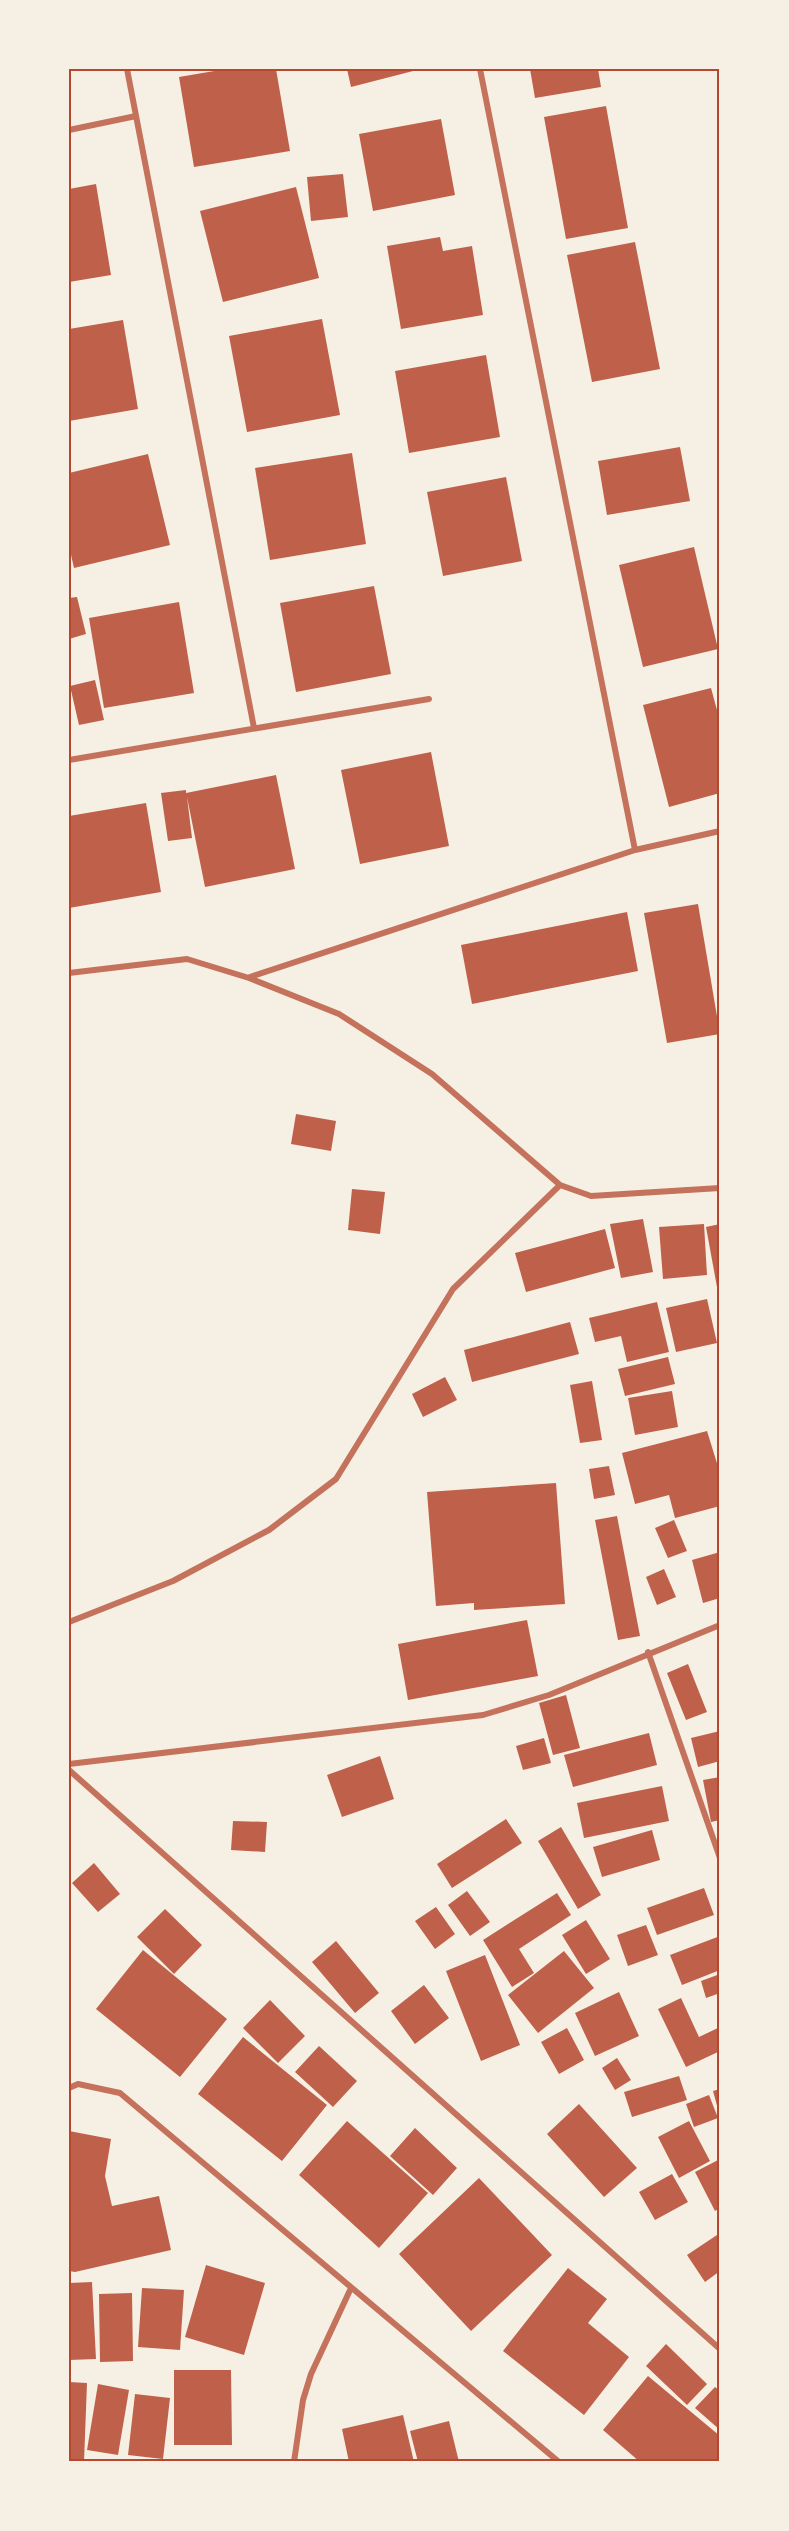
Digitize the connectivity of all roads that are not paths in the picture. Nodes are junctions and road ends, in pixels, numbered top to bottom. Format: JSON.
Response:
{"nodes":[{"id":1,"x":127,"y":69,"type":"edge"},
{"id":2,"x":480,"y":69,"type":"edge"},
{"id":3,"x":136,"y":116,"type":"junction"},
{"id":4,"x":69,"y":130,"type":"edge"},
{"id":5,"x":429,"y":699,"type":"dead end"},
{"id":6,"x":254,"y":728,"type":"junction"},
{"id":7,"x":69,"y":760,"type":"edge"},
{"id":8,"x":720,"y":831,"type":"edge"},
{"id":9,"x":635,"y":850,"type":"junction"},
{"id":10,"x":69,"y":973,"type":"edge"},
{"id":11,"x":249,"y":978,"type":"junction"},
{"id":12,"x":560,"y":1185,"type":"junction"},
{"id":13,"x":720,"y":1188,"type":"edge"},
{"id":14,"x":69,"y":1622,"type":"edge"},
{"id":15,"x":720,"y":1625,"type":"edge"},
{"id":16,"x":648,"y":1652,"type":"junction"},
{"id":17,"x":69,"y":1764,"type":"edge"},
{"id":18,"x":69,"y":1770,"type":"edge"},
{"id":19,"x":720,"y":1858,"type":"edge"},
{"id":20,"x":69,"y":2088,"type":"edge"},
{"id":21,"x":351,"y":2288,"type":"junction"},
{"id":22,"x":720,"y":2349,"type":"edge"},
{"id":23,"x":294,"y":2462,"type":"edge"},
{"id":24,"x":559,"y":2462,"type":"edge"}],
"edges":[{"from":1,"to":3,"type":"street"},
{"from":2,"to":9,"type":"street"},
{"from":3,"to":4,"type":"street"},
{"from":3,"to":6,"type":"street"},
{"from":5,"to":6,"type":"street"},
{"from":6,"to":7,"type":"street"},
{"from":8,"to":9,"type":"street"},
{"from":9,"to":11,"type":"street"},
{"from":10,"to":11,"type":"street"},
{"from":11,"to":12,"type":"street"},
{"from":12,"to":13,"type":"street"},
{"from":12,"to":14,"type":"street"},
{"from":15,"to":16,"type":"street"},
{"from":16,"to":17,"type":"street"},
{"from":16,"to":19,"type":"street"},
{"from":18,"to":22,"type":"street"},
{"from":20,"to":21,"type":"street"},
{"from":21,"to":23,"type":"street"},
{"from":21,"to":24,"type":"street"}]}
